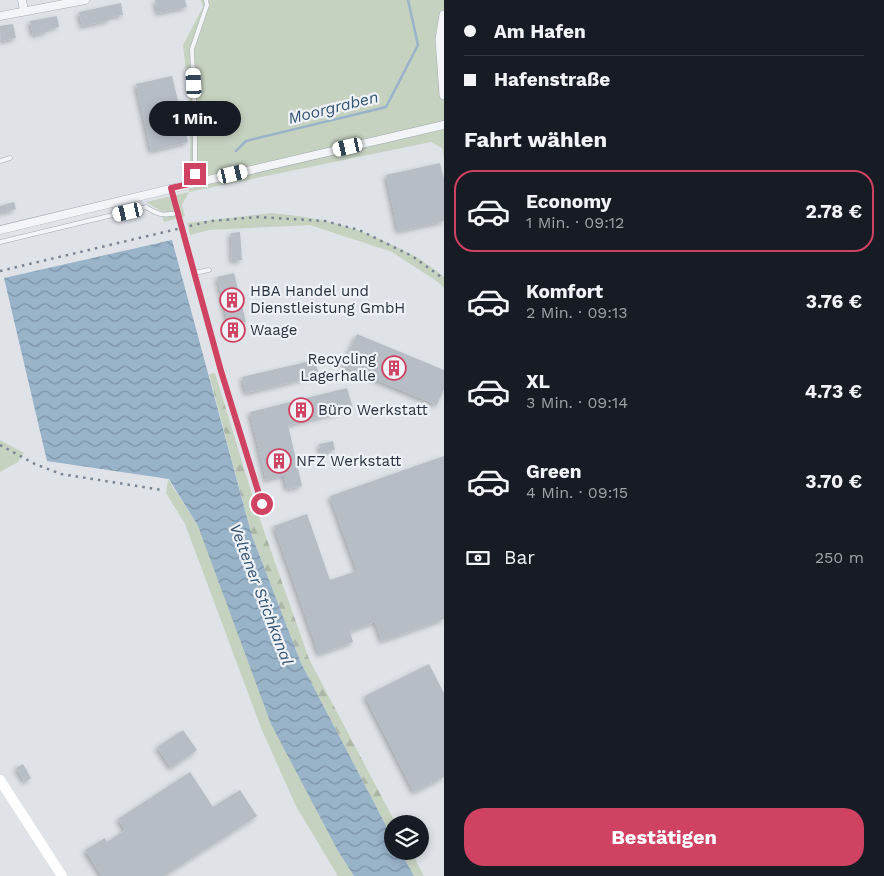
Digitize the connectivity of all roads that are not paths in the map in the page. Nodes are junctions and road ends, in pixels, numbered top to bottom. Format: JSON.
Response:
{"nodes":[{"id":1,"x":22,"y":0,"type":"edge"},
{"id":2,"x":85,"y":0,"type":"edge"},
{"id":3,"x":206,"y":0,"type":"edge"},
{"id":4,"x":24,"y":11,"type":"junction"},
{"id":5,"x":444,"y":15,"type":"edge"},
{"id":6,"x":0,"y":16,"type":"edge"},
{"id":7,"x":444,"y":95,"type":"edge"},
{"id":8,"x":444,"y":125,"type":"edge"},
{"id":9,"x":10,"y":158,"type":"dead end"},
{"id":10,"x":0,"y":161,"type":"edge"},
{"id":11,"x":194,"y":183,"type":"junction"},
{"id":12,"x":171,"y":188,"type":"junction"},
{"id":13,"x":178,"y":215,"type":"junction"},
{"id":14,"x":0,"y":230,"type":"edge"},
{"id":15,"x":0,"y":242,"type":"edge"},
{"id":16,"x":210,"y":270,"type":"dead end"},
{"id":17,"x":194,"y":273,"type":"junction"},
{"id":18,"x":221,"y":352,"type":"dead end"},
{"id":19,"x":216,"y":353,"type":"junction"},
{"id":20,"x":262,"y":504,"type":"dead end"},
{"id":21,"x":0,"y":780,"type":"edge"},
{"id":22,"x":62,"y":876,"type":"edge"}],
"edges":[{"from":1,"to":4,"type":"street"},
{"from":2,"to":4,"type":"street"},
{"from":3,"to":11,"type":"lane"},
{"from":4,"to":6,"type":"street"},
{"from":5,"to":7,"type":"street"},
{"from":8,"to":11,"type":"street"},
{"from":9,"to":10,"type":"lane"},
{"from":11,"to":12,"type":"street"},
{"from":12,"to":13,"type":"lane"},
{"from":12,"to":14,"type":"street"},
{"from":13,"to":15,"type":"lane"},
{"from":13,"to":17,"type":"lane"},
{"from":16,"to":17,"type":"lane"},
{"from":17,"to":19,"type":"lane"},
{"from":18,"to":19,"type":"lane"},
{"from":19,"to":20,"type":"lane"},
{"from":21,"to":22,"type":"main road"}]}
